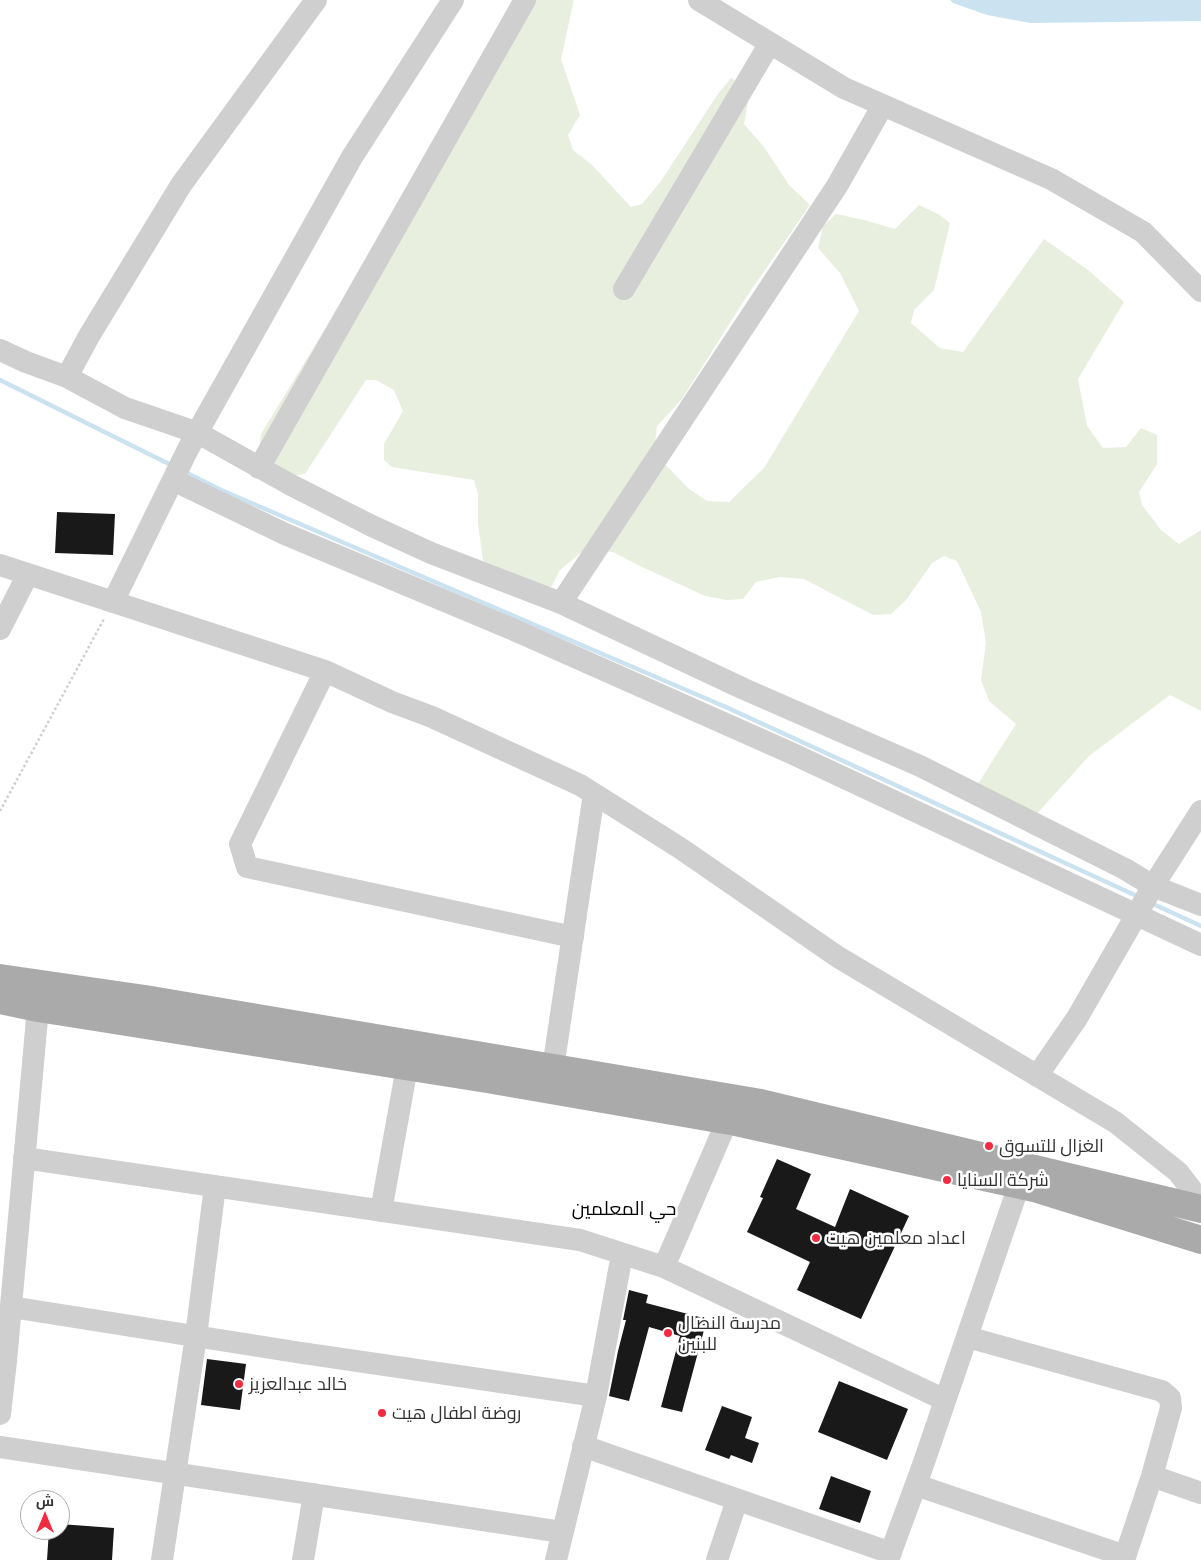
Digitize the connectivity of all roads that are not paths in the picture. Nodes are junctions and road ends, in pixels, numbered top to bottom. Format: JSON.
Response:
{"nodes":[{"id":1,"x":316,"y":0,"type":"edge"},
{"id":2,"x":453,"y":0,"type":"edge"},
{"id":3,"x":525,"y":0,"type":"edge"},
{"id":4,"x":699,"y":0,"type":"edge"},
{"id":5,"x":770,"y":43,"type":"junction"},
{"id":6,"x":883,"y":105,"type":"junction"},
{"id":7,"x":624,"y":288,"type":"dead end"},
{"id":8,"x":1201,"y":291,"type":"edge"},
{"id":9,"x":0,"y":350,"type":"edge"},
{"id":10,"x":67,"y":378,"type":"junction"},
{"id":11,"x":193,"y":441,"type":"junction"},
{"id":12,"x":259,"y":468,"type":"junction"},
{"id":13,"x":174,"y":477,"type":"junction"},
{"id":14,"x":0,"y":565,"type":"edge"},
{"id":15,"x":28,"y":574,"type":"junction"},
{"id":16,"x":113,"y":602,"type":"junction"},
{"id":17,"x":561,"y":603,"type":"junction"},
{"id":18,"x":0,"y":629,"type":"edge"},
{"id":19,"x":325,"y":671,"type":"junction"},
{"id":20,"x":594,"y":794,"type":"junction"},
{"id":21,"x":1201,"y":812,"type":"edge"},
{"id":22,"x":1153,"y":886,"type":"junction"},
{"id":23,"x":1201,"y":905,"type":"edge"},
{"id":24,"x":1136,"y":914,"type":"junction"},
{"id":25,"x":573,"y":937,"type":"junction"},
{"id":26,"x":1201,"y":945,"type":"edge"},
{"id":27,"x":0,"y":978,"type":"edge"},
{"id":28,"x":0,"y":1000,"type":"edge"},
{"id":29,"x":38,"y":1008,"type":"junction"},
{"id":30,"x":407,"y":1067,"type":"junction"},
{"id":31,"x":554,"y":1068,"type":"junction"},
{"id":32,"x":1038,"y":1076,"type":"junction"},
{"id":33,"x":727,"y":1121,"type":"junction"},
{"id":34,"x":24,"y":1158,"type":"junction"},
{"id":35,"x":1019,"y":1184,"type":"junction"},
{"id":36,"x":215,"y":1186,"type":"junction"},
{"id":37,"x":1199,"y":1209,"type":"edge"},
{"id":38,"x":381,"y":1211,"type":"junction"},
{"id":39,"x":1201,"y":1240,"type":"edge"},
{"id":40,"x":622,"y":1254,"type":"junction"},
{"id":41,"x":664,"y":1267,"type":"junction"},
{"id":42,"x":7,"y":1314,"type":"edge"},
{"id":43,"x":196,"y":1336,"type":"junction"},
{"id":44,"x":967,"y":1337,"type":"junction"},
{"id":45,"x":596,"y":1396,"type":"junction"},
{"id":46,"x":945,"y":1400,"type":"junction"},
{"id":47,"x":0,"y":1414,"type":"edge"},
{"id":48,"x":583,"y":1446,"type":"junction"},
{"id":49,"x":0,"y":1447,"type":"edge"},
{"id":50,"x":175,"y":1472,"type":"junction"},
{"id":51,"x":1152,"y":1476,"type":"junction"},
{"id":52,"x":916,"y":1485,"type":"junction"},
{"id":53,"x":1201,"y":1493,"type":"edge"},
{"id":54,"x":314,"y":1494,"type":"junction"},
{"id":55,"x":737,"y":1500,"type":"junction"},
{"id":56,"x":562,"y":1532,"type":"junction"},
{"id":57,"x":889,"y":1557,"type":"edge"},
{"id":58,"x":1125,"y":1558,"type":"edge"},
{"id":59,"x":162,"y":1560,"type":"edge"},
{"id":60,"x":303,"y":1560,"type":"edge"},
{"id":61,"x":556,"y":1560,"type":"edge"},
{"id":62,"x":717,"y":1560,"type":"edge"}],
"edges":[{"from":1,"to":10,"type":"street"},
{"from":2,"to":11,"type":"street"},
{"from":3,"to":12,"type":"street"},
{"from":4,"to":5,"type":"street"},
{"from":5,"to":6,"type":"street"},
{"from":5,"to":7,"type":"street"},
{"from":6,"to":8,"type":"street"},
{"from":6,"to":17,"type":"street"},
{"from":9,"to":10,"type":"street"},
{"from":10,"to":11,"type":"street"},
{"from":11,"to":12,"type":"street"},
{"from":11,"to":13,"type":"street"},
{"from":12,"to":17,"type":"street"},
{"from":13,"to":16,"type":"street"},
{"from":13,"to":24,"type":"street"},
{"from":14,"to":15,"type":"street"},
{"from":15,"to":16,"type":"street"},
{"from":15,"to":18,"type":"street"},
{"from":16,"to":19,"type":"street"},
{"from":17,"to":22,"type":"street"},
{"from":19,"to":20,"type":"street"},
{"from":19,"to":25,"type":"street"},
{"from":20,"to":25,"type":"street"},
{"from":20,"to":32,"type":"street"},
{"from":21,"to":22,"type":"street"},
{"from":22,"to":23,"type":"street"},
{"from":22,"to":24,"type":"street"},
{"from":24,"to":26,"type":"street"},
{"from":24,"to":32,"type":"street"},
{"from":25,"to":31,"type":"street"},
{"from":27,"to":31,"type":"main road"},
{"from":28,"to":29,"type":"main road"},
{"from":29,"to":30,"type":"main road"},
{"from":29,"to":34,"type":"street"},
{"from":30,"to":33,"type":"main road"},
{"from":30,"to":38,"type":"street"},
{"from":31,"to":37,"type":"main road"},
{"from":32,"to":37,"type":"street"},
{"from":33,"to":35,"type":"main road"},
{"from":33,"to":41,"type":"street"},
{"from":34,"to":36,"type":"street"},
{"from":34,"to":42,"type":"street"},
{"from":35,"to":39,"type":"main road"},
{"from":35,"to":44,"type":"street"},
{"from":36,"to":38,"type":"street"},
{"from":36,"to":43,"type":"street"},
{"from":38,"to":40,"type":"street"},
{"from":40,"to":41,"type":"street"},
{"from":40,"to":45,"type":"street"},
{"from":41,"to":46,"type":"street"},
{"from":42,"to":43,"type":"street"},
{"from":42,"to":47,"type":"street"},
{"from":43,"to":45,"type":"street"},
{"from":43,"to":50,"type":"street"},
{"from":44,"to":46,"type":"street"},
{"from":44,"to":51,"type":"street"},
{"from":45,"to":48,"type":"street"},
{"from":46,"to":52,"type":"street"},
{"from":48,"to":55,"type":"street"},
{"from":48,"to":56,"type":"street"},
{"from":49,"to":50,"type":"street"},
{"from":50,"to":54,"type":"street"},
{"from":50,"to":59,"type":"street"},
{"from":51,"to":53,"type":"street"},
{"from":51,"to":58,"type":"street"},
{"from":52,"to":57,"type":"street"},
{"from":52,"to":58,"type":"street"},
{"from":54,"to":56,"type":"street"},
{"from":54,"to":60,"type":"street"},
{"from":55,"to":57,"type":"street"},
{"from":55,"to":62,"type":"street"},
{"from":56,"to":61,"type":"street"}]}
